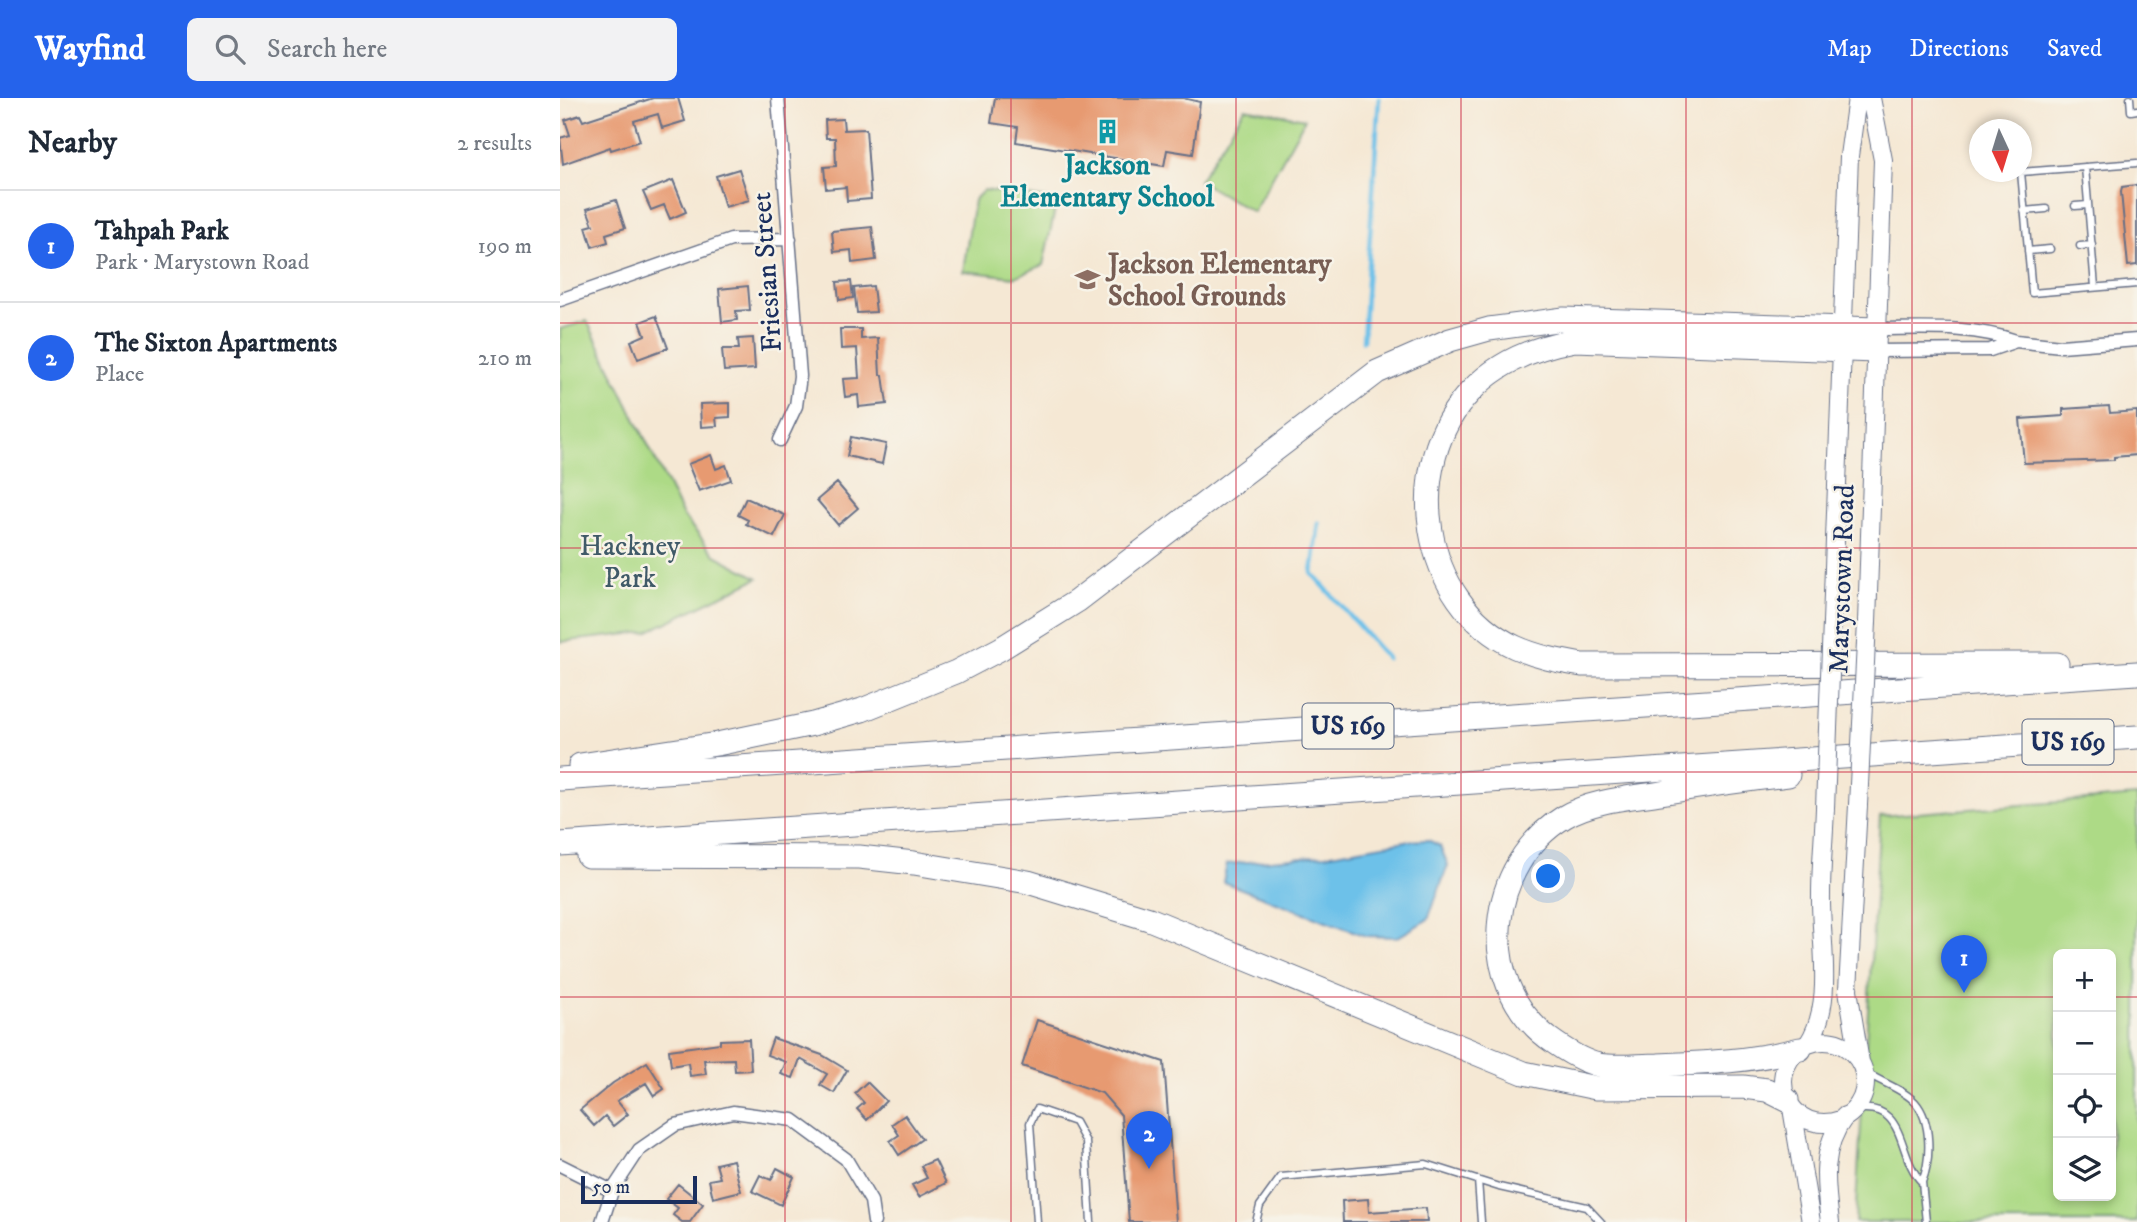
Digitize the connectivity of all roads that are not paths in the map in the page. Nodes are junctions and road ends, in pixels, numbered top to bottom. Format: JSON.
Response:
{"nodes":[{"id":1,"x":778,"y":98,"type":"edge"},
{"id":2,"x":1857,"y":98,"type":"edge"},
{"id":3,"x":1871,"y":98,"type":"edge"},
{"id":4,"x":2130,"y":98,"type":"edge"},
{"id":5,"x":2137,"y":110,"type":"edge"},
{"id":6,"x":2137,"y":163,"type":"edge"},
{"id":7,"x":2085,"y":167,"type":"junction"},
{"id":8,"x":2088,"y":205,"type":"junction"},
{"id":9,"x":2075,"y":206,"type":"dead end"},
{"id":10,"x":2046,"y":209,"type":"dead end"},
{"id":11,"x":2024,"y":211,"type":"junction"},
{"id":12,"x":790,"y":239,"type":"junction"},
{"id":13,"x":2092,"y":245,"type":"junction"},
{"id":14,"x":2080,"y":246,"type":"dead end"},
{"id":15,"x":2050,"y":249,"type":"dead end"},
{"id":16,"x":2028,"y":251,"type":"junction"},
{"id":17,"x":2137,"y":284,"type":"edge"},
{"id":18,"x":2095,"y":287,"type":"junction"},
{"id":19,"x":561,"y":296,"type":"edge"},
{"id":20,"x":1842,"y":338,"type":"junction"},
{"id":21,"x":1876,"y":340,"type":"junction"},
{"id":22,"x":2016,"y":341,"type":"junction"},
{"id":23,"x":2137,"y":341,"type":"edge"},
{"id":24,"x":780,"y":440,"type":"dead end"},
{"id":25,"x":2137,"y":661,"type":"edge"},
{"id":26,"x":2137,"y":673,"type":"edge"},
{"id":27,"x":2137,"y":737,"type":"edge"},
{"id":28,"x":1999,"y":746,"type":"junction"},
{"id":29,"x":560,"y":769,"type":"edge"},
{"id":30,"x":560,"y":779,"type":"edge"},
{"id":31,"x":560,"y":844,"type":"edge"},
{"id":32,"x":560,"y":856,"type":"edge"},
{"id":33,"x":1804,"y":1046,"type":"junction"},
{"id":34,"x":1862,"y":1066,"type":"junction"},
{"id":35,"x":1790,"y":1104,"type":"junction"},
{"id":36,"x":1849,"y":1113,"type":"junction"},
{"id":37,"x":560,"y":1165,"type":"edge"},
{"id":38,"x":1478,"y":1180,"type":"junction"},
{"id":39,"x":1922,"y":1182,"type":"junction"},
{"id":40,"x":612,"y":1191,"type":"junction"},
{"id":41,"x":602,"y":1222,"type":"edge"},
{"id":42,"x":874,"y":1222,"type":"edge"},
{"id":43,"x":1037,"y":1222,"type":"edge"},
{"id":44,"x":1091,"y":1222,"type":"edge"},
{"id":45,"x":1256,"y":1222,"type":"edge"},
{"id":46,"x":1481,"y":1222,"type":"edge"},
{"id":47,"x":1601,"y":1222,"type":"edge"},
{"id":48,"x":1811,"y":1222,"type":"edge"},
{"id":49,"x":1830,"y":1222,"type":"edge"},
{"id":50,"x":1926,"y":1222,"type":"edge"}],
"edges":[{"from":1,"to":12,"type":"street","name":"Friesian Street"},
{"from":2,"to":20,"type":"main road","name":"Marystown Road"},
{"from":3,"to":21,"type":"main road","name":"Marystown Road"},
{"from":4,"to":5,"type":"lane"},
{"from":6,"to":7,"type":"lane"},
{"from":7,"to":8,"type":"lane"},
{"from":7,"to":11,"type":"lane"},
{"from":8,"to":9,"type":"lane"},
{"from":8,"to":13,"type":"lane"},
{"from":10,"to":11,"type":"lane"},
{"from":11,"to":16,"type":"lane"},
{"from":12,"to":19,"type":"street"},
{"from":12,"to":24,"type":"street","name":"Friesian Street"},
{"from":13,"to":14,"type":"lane"},
{"from":13,"to":18,"type":"lane"},
{"from":15,"to":16,"type":"lane"},
{"from":16,"to":18,"type":"lane"},
{"from":17,"to":18,"type":"lane"},
{"from":20,"to":21,"type":"highway"},
{"from":20,"to":25,"type":"highway"},
{"from":20,"to":29,"type":"highway"},
{"from":20,"to":33,"type":"main road","name":"Marystown Road","bridge":true},
{"from":21,"to":22,"type":"street"},
{"from":21,"to":22,"type":"street"},
{"from":21,"to":34,"type":"main road","name":"Marystown Road","bridge":true},
{"from":22,"to":23,"type":"street"},
{"from":26,"to":30,"type":"highway","number":"US 169"},
{"from":27,"to":28,"type":"highway","number":"US 169"},
{"from":28,"to":31,"type":"highway","number":"US 169"},
{"from":28,"to":33,"type":"highway"},
{"from":32,"to":35,"type":"highway"},
{"from":33,"to":34,"type":"main road"},
{"from":33,"to":35,"type":"main road"},
{"from":34,"to":36,"type":"main road"},
{"from":34,"to":39,"type":"lane"},
{"from":35,"to":36,"type":"main road"},
{"from":35,"to":48,"type":"main road"},
{"from":36,"to":39,"type":"lane"},
{"from":36,"to":49,"type":"main road"},
{"from":37,"to":40,"type":"street"},
{"from":38,"to":45,"type":"lane"},
{"from":38,"to":46,"type":"lane"},
{"from":38,"to":47,"type":"lane"},
{"from":39,"to":50,"type":"lane"},
{"from":40,"to":41,"type":"street"},
{"from":40,"to":42,"type":"street"},
{"from":43,"to":44,"type":"lane"}]}
